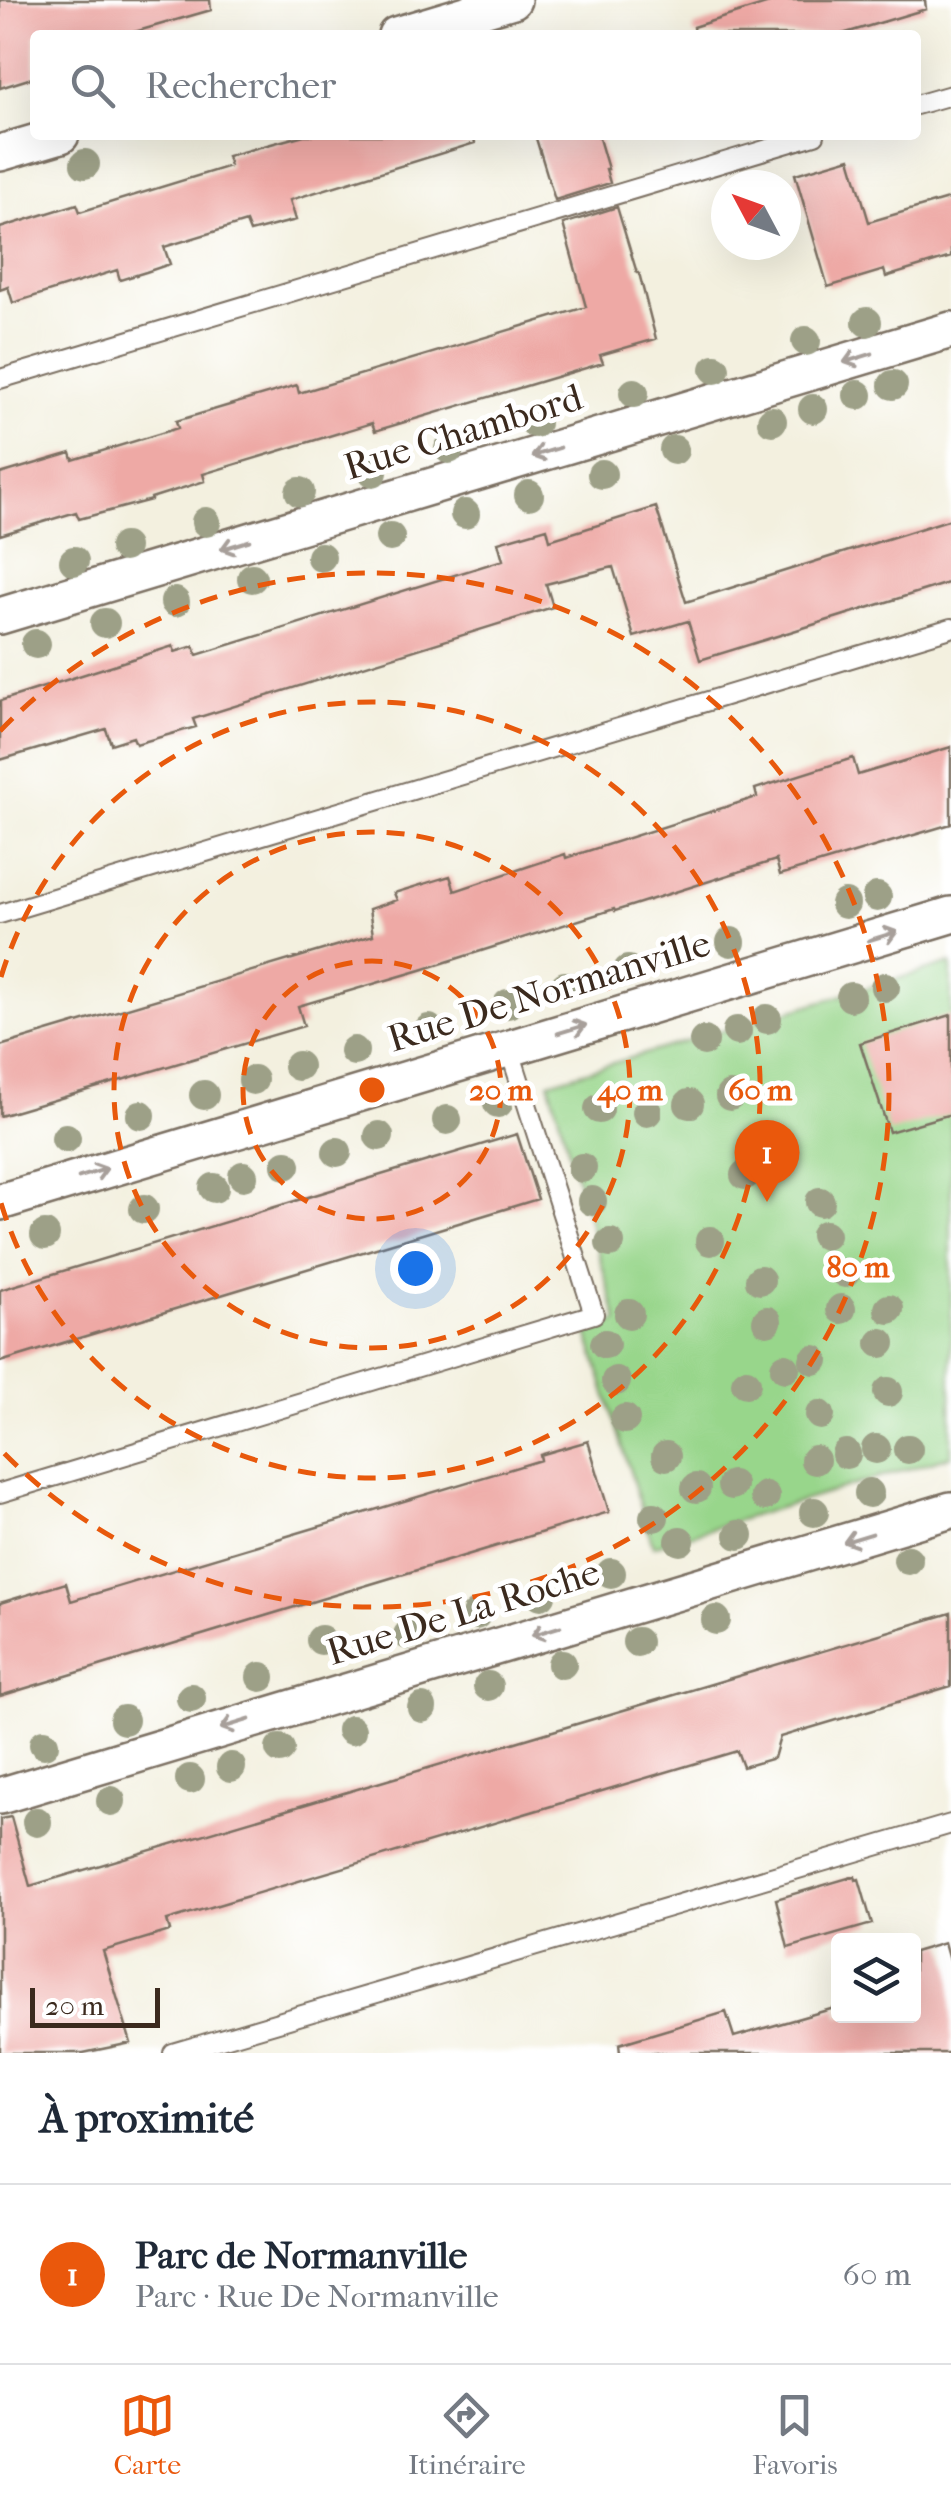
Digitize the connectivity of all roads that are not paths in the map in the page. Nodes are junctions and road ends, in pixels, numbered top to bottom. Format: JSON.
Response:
{"nodes":[{"id":1,"x":513,"y":0,"type":"edge"},
{"id":2,"x":413,"y":30,"type":"edge"},
{"id":3,"x":951,"y":94,"type":"edge"},
{"id":4,"x":921,"y":103,"type":"edge"},
{"id":5,"x":44,"y":140,"type":"edge"},
{"id":6,"x":798,"y":140,"type":"edge"},
{"id":7,"x":0,"y":153,"type":"edge"},
{"id":8,"x":951,"y":330,"type":"edge"},
{"id":9,"x":0,"y":379,"type":"edge"},
{"id":10,"x":0,"y":616,"type":"edge"},
{"id":11,"x":951,"y":628,"type":"edge"},
{"id":12,"x":0,"y":914,"type":"edge"},
{"id":13,"x":951,"y":915,"type":"edge"},
{"id":14,"x":509,"y":1048,"type":"junction"},
{"id":15,"x":0,"y":1202,"type":"edge"},
{"id":16,"x":0,"y":1493,"type":"edge"},
{"id":17,"x":951,"y":1510,"type":"edge"},
{"id":18,"x":0,"y":1796,"type":"edge"},
{"id":19,"x":951,"y":1824,"type":"edge"},
{"id":20,"x":173,"y":2053,"type":"edge"}],
"edges":[{"from":1,"to":2,"type":"street"},
{"from":3,"to":4,"type":"lane"},
{"from":5,"to":7,"type":"street"},
{"from":6,"to":9,"type":"lane"},
{"from":8,"to":10,"type":"street","name":"Rue Chambord","one_way":true},
{"from":11,"to":12,"type":"lane"},
{"from":14,"to":13,"type":"street","name":"Rue De Normanville","one_way":true},
{"from":15,"to":14,"type":"street","name":"Rue De Normanville","one_way":true},
{"from":14,"to":16,"type":"lane"},
{"from":17,"to":18,"type":"street","name":"Rue De La Roche","one_way":true},
{"from":19,"to":20,"type":"lane"}]}
